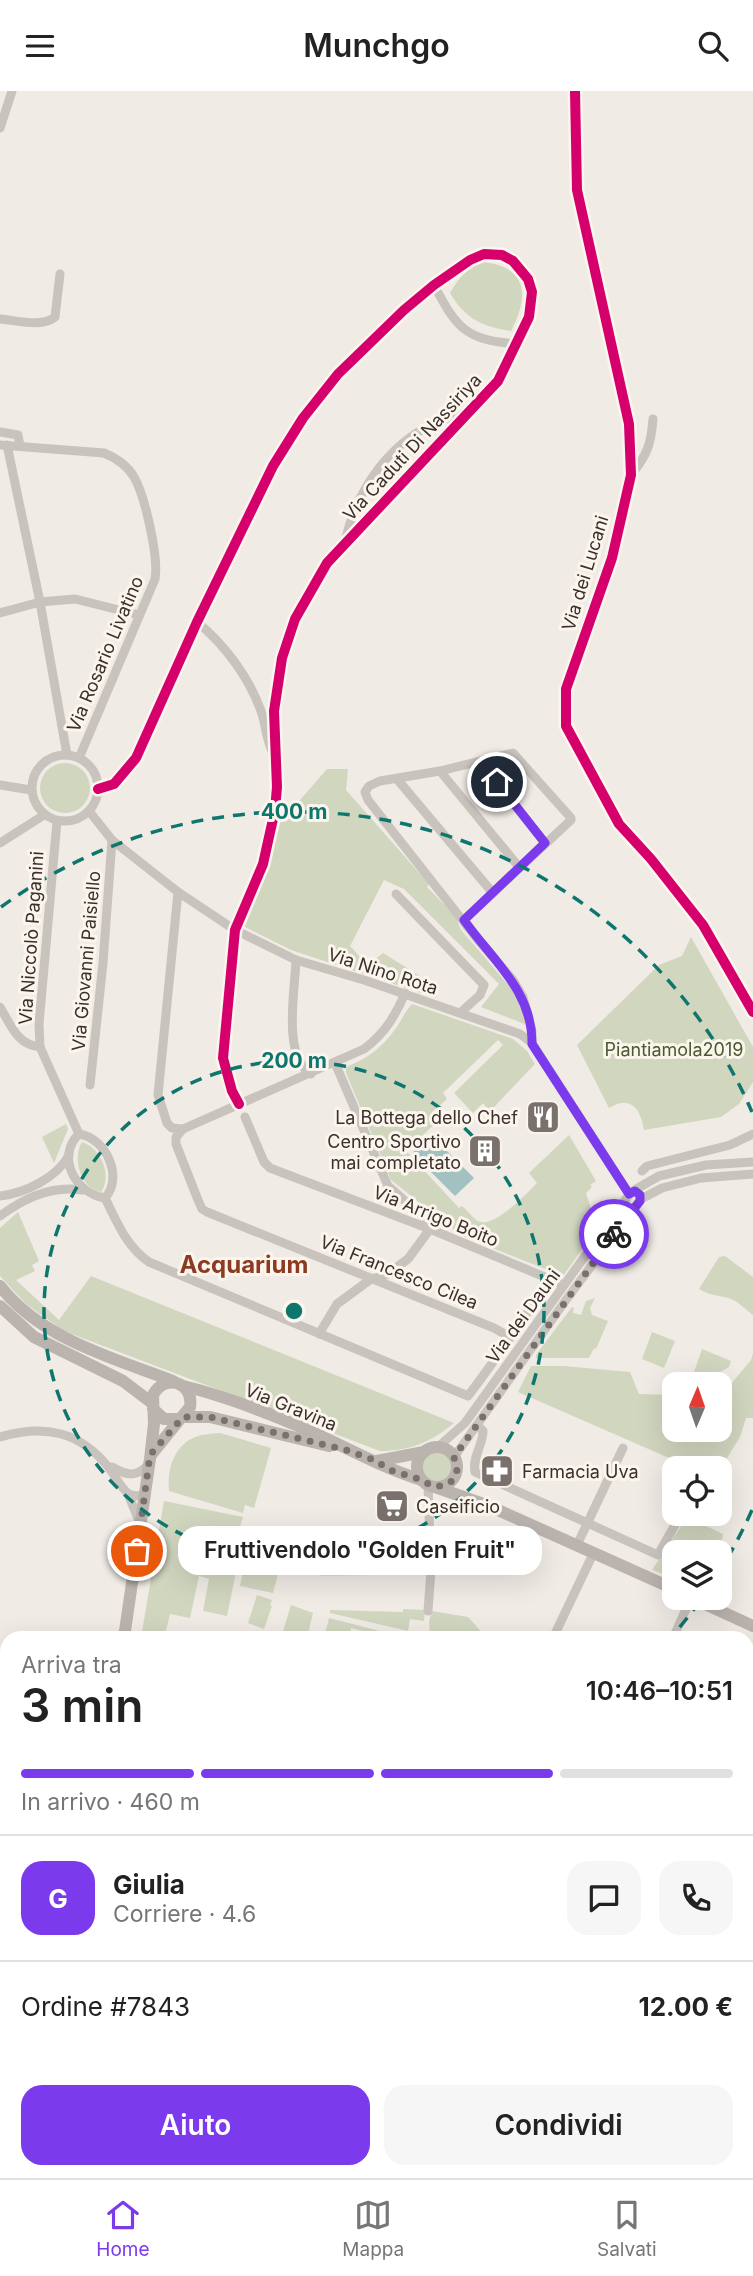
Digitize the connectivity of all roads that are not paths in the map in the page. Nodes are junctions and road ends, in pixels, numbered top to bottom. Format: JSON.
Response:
{"nodes":[{"id":1,"x":12,"y":91,"type":"edge"},
{"id":2,"x":575,"y":91,"type":"edge"},
{"id":3,"x":0,"y":128,"type":"edge"},
{"id":4,"x":61,"y":275,"type":"dead end"},
{"id":5,"x":435,"y":285,"type":"junction"},
{"id":6,"x":0,"y":319,"type":"edge"},
{"id":7,"x":517,"y":344,"type":"junction"},
{"id":8,"x":468,"y":415,"type":"junction"},
{"id":9,"x":653,"y":419,"type":"dead end"},
{"id":10,"x":0,"y":432,"type":"edge"},
{"id":11,"x":3,"y":445,"type":"edge"},
{"id":12,"x":20,"y":446,"type":"junction"},
{"id":13,"x":631,"y":475,"type":"junction"},
{"id":14,"x":345,"y":544,"type":"junction"},
{"id":15,"x":40,"y":602,"type":"junction"},
{"id":16,"x":0,"y":613,"type":"edge"},
{"id":17,"x":139,"y":615,"type":"junction"},
{"id":18,"x":197,"y":622,"type":"junction"},
{"id":19,"x":67,"y":755,"type":"junction"},
{"id":20,"x":274,"y":755,"type":"junction"},
{"id":21,"x":79,"y":758,"type":"junction"},
{"id":22,"x":481,"y":762,"type":"junction"},
{"id":23,"x":440,"y":771,"type":"junction"},
{"id":24,"x":397,"y":779,"type":"junction"},
{"id":25,"x":0,"y":785,"type":"edge"},
{"id":26,"x":98,"y":789,"type":"junction"},
{"id":27,"x":31,"y":790,"type":"junction"},
{"id":28,"x":89,"y":811,"type":"junction"},
{"id":29,"x":44,"y":815,"type":"junction"},
{"id":30,"x":57,"y":821,"type":"junction"},
{"id":31,"x":112,"y":840,"type":"junction"},
{"id":32,"x":0,"y":843,"type":"edge"},
{"id":33,"x":545,"y":843,"type":"junction"},
{"id":34,"x":519,"y":867,"type":"junction"},
{"id":35,"x":178,"y":892,"type":"junction"},
{"id":36,"x":492,"y":893,"type":"junction"},
{"id":37,"x":396,"y":894,"type":"dead end"},
{"id":38,"x":464,"y":920,"type":"junction"},
{"id":39,"x":235,"y":930,"type":"junction"},
{"id":40,"x":296,"y":960,"type":"junction"},
{"id":41,"x":405,"y":993,"type":"junction"},
{"id":42,"x":0,"y":1007,"type":"edge"},
{"id":43,"x":460,"y":1013,"type":"junction"},
{"id":44,"x":753,"y":1013,"type":"edge"},
{"id":45,"x":532,"y":1044,"type":"junction"},
{"id":46,"x":40,"y":1047,"type":"junction"},
{"id":47,"x":335,"y":1063,"type":"junction"},
{"id":48,"x":311,"y":1074,"type":"junction"},
{"id":49,"x":90,"y":1085,"type":"dead end"},
{"id":50,"x":239,"y":1104,"type":"junction"},
{"id":51,"x":245,"y":1117,"type":"dead end"},
{"id":52,"x":183,"y":1129,"type":"junction"},
{"id":53,"x":79,"y":1134,"type":"junction"},
{"id":54,"x":753,"y":1134,"type":"edge"},
{"id":55,"x":69,"y":1153,"type":"junction"},
{"id":56,"x":753,"y":1162,"type":"edge"},
{"id":57,"x":642,"y":1171,"type":"junction"},
{"id":58,"x":753,"y":1174,"type":"edge"},
{"id":59,"x":651,"y":1180,"type":"junction"},
{"id":60,"x":84,"y":1190,"type":"junction"},
{"id":61,"x":0,"y":1196,"type":"edge"},
{"id":62,"x":634,"y":1197,"type":"junction"},
{"id":63,"x":105,"y":1198,"type":"junction"},
{"id":64,"x":0,"y":1216,"type":"edge"},
{"id":65,"x":430,"y":1229,"type":"junction"},
{"id":66,"x":370,"y":1279,"type":"junction"},
{"id":67,"x":564,"y":1285,"type":"junction"},
{"id":68,"x":0,"y":1286,"type":"edge"},
{"id":69,"x":544,"y":1290,"type":"dead end"},
{"id":70,"x":561,"y":1298,"type":"junction"},
{"id":71,"x":0,"y":1306,"type":"edge"},
{"id":72,"x":319,"y":1334,"type":"junction"},
{"id":73,"x":510,"y":1337,"type":"junction"},
{"id":74,"x":178,"y":1384,"type":"junction"},
{"id":75,"x":153,"y":1406,"type":"junction"},
{"id":76,"x":181,"y":1418,"type":"junction"},
{"id":77,"x":477,"y":1425,"type":"junction"},
{"id":78,"x":0,"y":1437,"type":"edge"},
{"id":79,"x":438,"y":1447,"type":"junction"},
{"id":80,"x":623,"y":1448,"type":"dead end"},
{"id":81,"x":346,"y":1450,"type":"junction"},
{"id":82,"x":424,"y":1452,"type":"junction"},
{"id":83,"x":150,"y":1459,"type":"junction"},
{"id":84,"x":377,"y":1461,"type":"junction"},
{"id":85,"x":456,"y":1464,"type":"junction"},
{"id":86,"x":107,"y":1465,"type":"junction"},
{"id":87,"x":130,"y":1475,"type":"junction"},
{"id":88,"x":429,"y":1484,"type":"junction"},
{"id":89,"x":126,"y":1490,"type":"junction"},
{"id":90,"x":146,"y":1495,"type":"junction"},
{"id":91,"x":487,"y":1505,"type":"junction"},
{"id":92,"x":588,"y":1522,"type":"junction"},
{"id":93,"x":141,"y":1525,"type":"junction"},
{"id":94,"x":674,"y":1526,"type":"edge"},
{"id":95,"x":577,"y":1545,"type":"junction"},
{"id":96,"x":594,"y":1552,"type":"junction"},
{"id":97,"x":322,"y":1570,"type":"dead end"},
{"id":98,"x":431,"y":1570,"type":"junction"},
{"id":99,"x":662,"y":1583,"type":"edge"},
{"id":100,"x":686,"y":1610,"type":"edge"},
{"id":101,"x":720,"y":1610,"type":"edge"},
{"id":102,"x":428,"y":1611,"type":"dead end"},
{"id":103,"x":751,"y":1623,"type":"edge"},
{"id":104,"x":125,"y":1631,"type":"edge"},
{"id":105,"x":556,"y":1631,"type":"edge"},
{"id":106,"x":676,"y":1631,"type":"edge"}],
"edges":[{"from":1,"to":3,"type":"street"},
{"from":2,"to":13,"type":"street","name":"Via dei Lucani"},
{"from":4,"to":6,"type":"street"},
{"from":5,"to":7,"type":"street"},
{"from":5,"to":7,"type":"street","name":"Via Caduti Di Nassiriya"},
{"from":5,"to":18,"type":"street","name":"Via Caduti Di Nassiriya"},
{"from":7,"to":8,"type":"street","name":"Via Caduti Di Nassiriya"},
{"from":8,"to":14,"type":"street","name":"Via Caduti Di Nassiriya"},
{"from":8,"to":14,"type":"street"},
{"from":9,"to":13,"type":"street"},
{"from":10,"to":12,"type":"street"},
{"from":11,"to":12,"type":"street","name":"Via Rosario Livatino"},
{"from":11,"to":15,"type":"street"},
{"from":12,"to":17,"type":"street","name":"Via Rosario Livatino"},
{"from":13,"to":44,"type":"street","name":"Via dei Lucani"},
{"from":14,"to":20,"type":"street","name":"Via Caduti Di Nassiriya"},
{"from":15,"to":16,"type":"street"},
{"from":15,"to":17,"type":"street"},
{"from":15,"to":19,"type":"street"},
{"from":17,"to":21,"type":"street","name":"Via Rosario Livatino"},
{"from":18,"to":20,"type":"street"},
{"from":18,"to":26,"type":"street","name":"Via Caduti Di Nassiriya"},
{"from":19,"to":21,"type":"street"},
{"from":19,"to":27,"type":"street"},
{"from":20,"to":39,"type":"street","name":"Via Caduti Di Nassiriya"},
{"from":21,"to":26,"type":"street"},
{"from":22,"to":23,"type":"street"},
{"from":22,"to":33,"type":"street"},
{"from":22,"to":33,"type":"street"},
{"from":23,"to":24,"type":"street"},
{"from":23,"to":34,"type":"street"},
{"from":24,"to":36,"type":"street"},
{"from":24,"to":38,"type":"street"},
{"from":25,"to":27,"type":"street"},
{"from":26,"to":28,"type":"street"},
{"from":27,"to":29,"type":"street"},
{"from":28,"to":30,"type":"street"},
{"from":28,"to":31,"type":"street","name":"Via Nino Rota"},
{"from":29,"to":30,"type":"street"},
{"from":29,"to":32,"type":"street"},
{"from":30,"to":46,"type":"street","name":"Via Niccolò Paganini"},
{"from":31,"to":35,"type":"street","name":"Via Nino Rota"},
{"from":31,"to":49,"type":"street","name":"Via Giovanni Paisiello"},
{"from":33,"to":34,"type":"street"},
{"from":34,"to":36,"type":"street"},
{"from":35,"to":39,"type":"street","name":"Via Nino Rota"},
{"from":35,"to":52,"type":"street"},
{"from":36,"to":38,"type":"street"},
{"from":37,"to":43,"type":"street"},
{"from":38,"to":45,"type":"street"},
{"from":39,"to":40,"type":"street","name":"Via Nino Rota"},
{"from":39,"to":50,"type":"street","name":"Via Caduti Di Nassiriya"},
{"from":40,"to":41,"type":"street","name":"Via Nino Rota"},
{"from":40,"to":48,"type":"street"},
{"from":41,"to":43,"type":"street","name":"Via Nino Rota"},
{"from":41,"to":47,"type":"street"},
{"from":42,"to":46,"type":"street"},
{"from":43,"to":45,"type":"street","name":"Via Nino Rota"},
{"from":45,"to":62,"type":"street","name":"Via Nino Rota"},
{"from":46,"to":53,"type":"street","name":"Via Niccolò Paganini"},
{"from":47,"to":48,"type":"street"},
{"from":47,"to":65,"type":"street"},
{"from":48,"to":50,"type":"street"},
{"from":50,"to":52,"type":"street"},
{"from":51,"to":65,"type":"street","name":"Via Arrigo Boito"},
{"from":52,"to":66,"type":"street","name":"Via Francesco Cilea"},
{"from":53,"to":55,"type":"street"},
{"from":53,"to":63,"type":"street"},
{"from":54,"to":57,"type":"street"},
{"from":55,"to":60,"type":"street"},
{"from":55,"to":61,"type":"street"},
{"from":56,"to":59,"type":"street","name":"Via dei Dauni"},
{"from":57,"to":59,"type":"street"},
{"from":57,"to":62,"type":"street"},
{"from":58,"to":62,"type":"street"},
{"from":59,"to":62,"type":"street","name":"Via dei Dauni"},
{"from":60,"to":63,"type":"street"},
{"from":60,"to":64,"type":"street"},
{"from":62,"to":67,"type":"street","name":"Via dei Dauni"},
{"from":62,"to":70,"type":"street","name":"Via dei Dauni"},
{"from":63,"to":72,"type":"street"},
{"from":65,"to":66,"type":"street"},
{"from":65,"to":67,"type":"street","name":"Via Arrigo Boito"},
{"from":66,"to":72,"type":"street"},
{"from":66,"to":73,"type":"street","name":"Via Francesco Cilea"},
{"from":67,"to":70,"type":"street","name":"Via dei Dauni"},
{"from":68,"to":74,"type":"main road","name":"Via Gravina"},
{"from":69,"to":73,"type":"street"},
{"from":70,"to":77,"type":"street","name":"Via dei Dauni"},
{"from":70,"to":79,"type":"street","name":"Via dei Dauni"},
{"from":71,"to":75,"type":"main road"},
{"from":72,"to":73,"type":"street"},
{"from":74,"to":75,"type":"main road"},
{"from":74,"to":76,"type":"main road"},
{"from":74,"to":81,"type":"main road","name":"Via Gravina"},
{"from":75,"to":76,"type":"main road"},
{"from":75,"to":83,"type":"main road"},
{"from":76,"to":81,"type":"main road","name":"Via Gravina"},
{"from":76,"to":83,"type":"main road"},
{"from":77,"to":85,"type":"street","name":"Via dei Dauni"},
{"from":77,"to":92,"type":"street"},
{"from":78,"to":86,"type":"street"},
{"from":79,"to":82,"type":"main road"},
{"from":79,"to":85,"type":"main road"},
{"from":80,"to":92,"type":"street"},
{"from":81,"to":84,"type":"main road"},
{"from":82,"to":84,"type":"main road"},
{"from":82,"to":88,"type":"main road"},
{"from":83,"to":87,"type":"street"},
{"from":83,"to":90,"type":"main road"},
{"from":84,"to":88,"type":"main road"},
{"from":85,"to":88,"type":"main road"},
{"from":85,"to":91,"type":"main road"},
{"from":86,"to":87,"type":"street"},
{"from":86,"to":89,"type":"street"},
{"from":87,"to":89,"type":"street"},
{"from":88,"to":91,"type":"main road"},
{"from":88,"to":98,"type":"street"},
{"from":89,"to":90,"type":"street"},
{"from":89,"to":93,"type":"street"},
{"from":90,"to":93,"type":"main road"},
{"from":91,"to":95,"type":"main road"},
{"from":92,"to":94,"type":"street"},
{"from":92,"to":95,"type":"street"},
{"from":93,"to":104,"type":"main road"},
{"from":95,"to":96,"type":"main road"},
{"from":96,"to":99,"type":"main road"},
{"from":96,"to":105,"type":"street"},
{"from":97,"to":98,"type":"street"},
{"from":98,"to":102,"type":"street"},
{"from":100,"to":106,"type":"street"},
{"from":101,"to":103,"type":"main road"}]}
